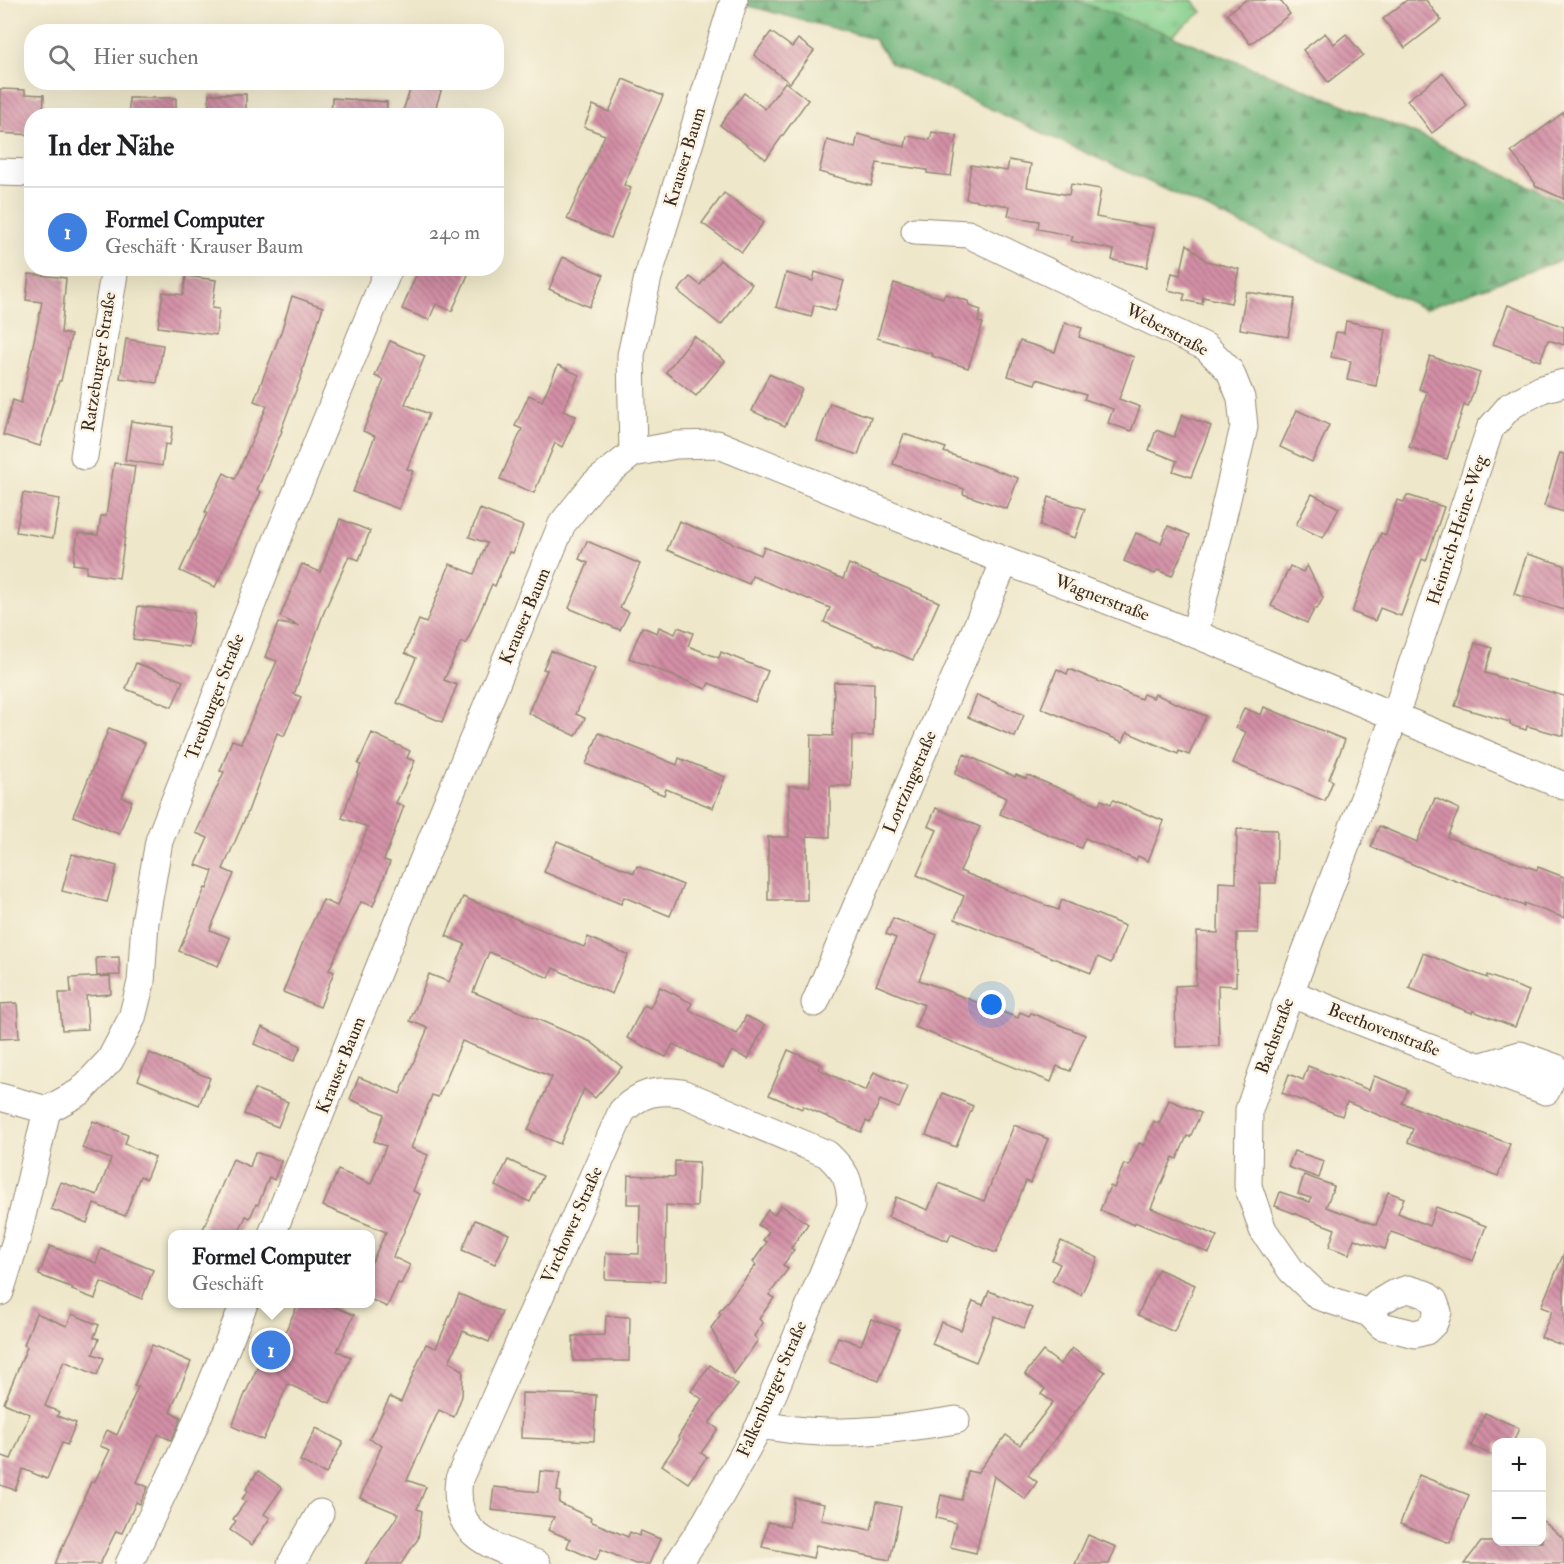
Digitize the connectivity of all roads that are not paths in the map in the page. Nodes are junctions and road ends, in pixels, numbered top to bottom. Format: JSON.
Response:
{"nodes":[{"id":1,"x":734,"y":0,"type":"edge"},
{"id":2,"x":0,"y":172,"type":"edge"},
{"id":3,"x":24,"y":173,"type":"edge"},
{"id":4,"x":915,"y":231,"type":"dead end"},
{"id":5,"x":114,"y":276,"type":"edge"},
{"id":6,"x":386,"y":276,"type":"edge"},
{"id":7,"x":1564,"y":383,"type":"edge"},
{"id":8,"x":633,"y":453,"type":"junction"},
{"id":9,"x":84,"y":456,"type":"dead end"},
{"id":10,"x":1005,"y":561,"type":"junction"},
{"id":11,"x":1195,"y":634,"type":"junction"},
{"id":12,"x":1395,"y":716,"type":"junction"},
{"id":13,"x":1564,"y":786,"type":"edge"},
{"id":14,"x":1290,"y":993,"type":"junction"},
{"id":15,"x":815,"y":1003,"type":"dead end"},
{"id":16,"x":1479,"y":1067,"type":"dead end"},
{"id":17,"x":0,"y":1098,"type":"edge"},
{"id":18,"x":47,"y":1110,"type":"junction"},
{"id":19,"x":851,"y":1206,"type":"joint"},
{"id":20,"x":274,"y":1230,"type":"edge"},
{"id":21,"x":0,"y":1292,"type":"edge"},
{"id":22,"x":242,"y":1308,"type":"edge"},
{"id":23,"x":1369,"y":1312,"type":"dead end"},
{"id":24,"x":956,"y":1420,"type":"dead end"},
{"id":25,"x":760,"y":1425,"type":"junction"},
{"id":26,"x":320,"y":1513,"type":"dead end"},
{"id":27,"x":129,"y":1564,"type":"edge"},
{"id":28,"x":291,"y":1564,"type":"edge"},
{"id":29,"x":537,"y":1564,"type":"edge"},
{"id":30,"x":678,"y":1564,"type":"edge"}],
"edges":[{"from":1,"to":8,"type":"street","name":"Krauser Baum"},
{"from":2,"to":3,"type":"street"},
{"from":4,"to":11,"type":"street","name":"Weberstraße"},
{"from":5,"to":9,"type":"street","name":"Ratzeburger Straße"},
{"from":6,"to":18,"type":"street","name":"Treuburger Straße"},
{"from":7,"to":12,"type":"street","name":"Heinrich-Heine-Weg"},
{"from":8,"to":10,"type":"street","name":"Wagnerstraße"},
{"from":8,"to":20,"type":"street","name":"Krauser Baum"},
{"from":10,"to":11,"type":"street","name":"Wagnerstraße"},
{"from":10,"to":15,"type":"street","name":"Lortzingstraße"},
{"from":11,"to":12,"type":"street","name":"Wagnerstraße"},
{"from":12,"to":13,"type":"street","name":"Wagnerstraße"},
{"from":12,"to":14,"type":"street","name":"Bachstraße"},
{"from":14,"to":16,"type":"street","name":"Beethovenstraße"},
{"from":14,"to":23,"type":"street","name":"Bachstraße"},
{"from":17,"to":18,"type":"street"},
{"from":18,"to":21,"type":"street"},
{"from":19,"to":25,"type":"street","name":"Falkenburger Straße"},
{"from":19,"to":29,"type":"street","name":"Virchower Straße"},
{"from":22,"to":27,"type":"street"},
{"from":24,"to":25,"type":"street"},
{"from":25,"to":30,"type":"street","name":"Falkenburger Straße"},
{"from":26,"to":28,"type":"street"}]}
